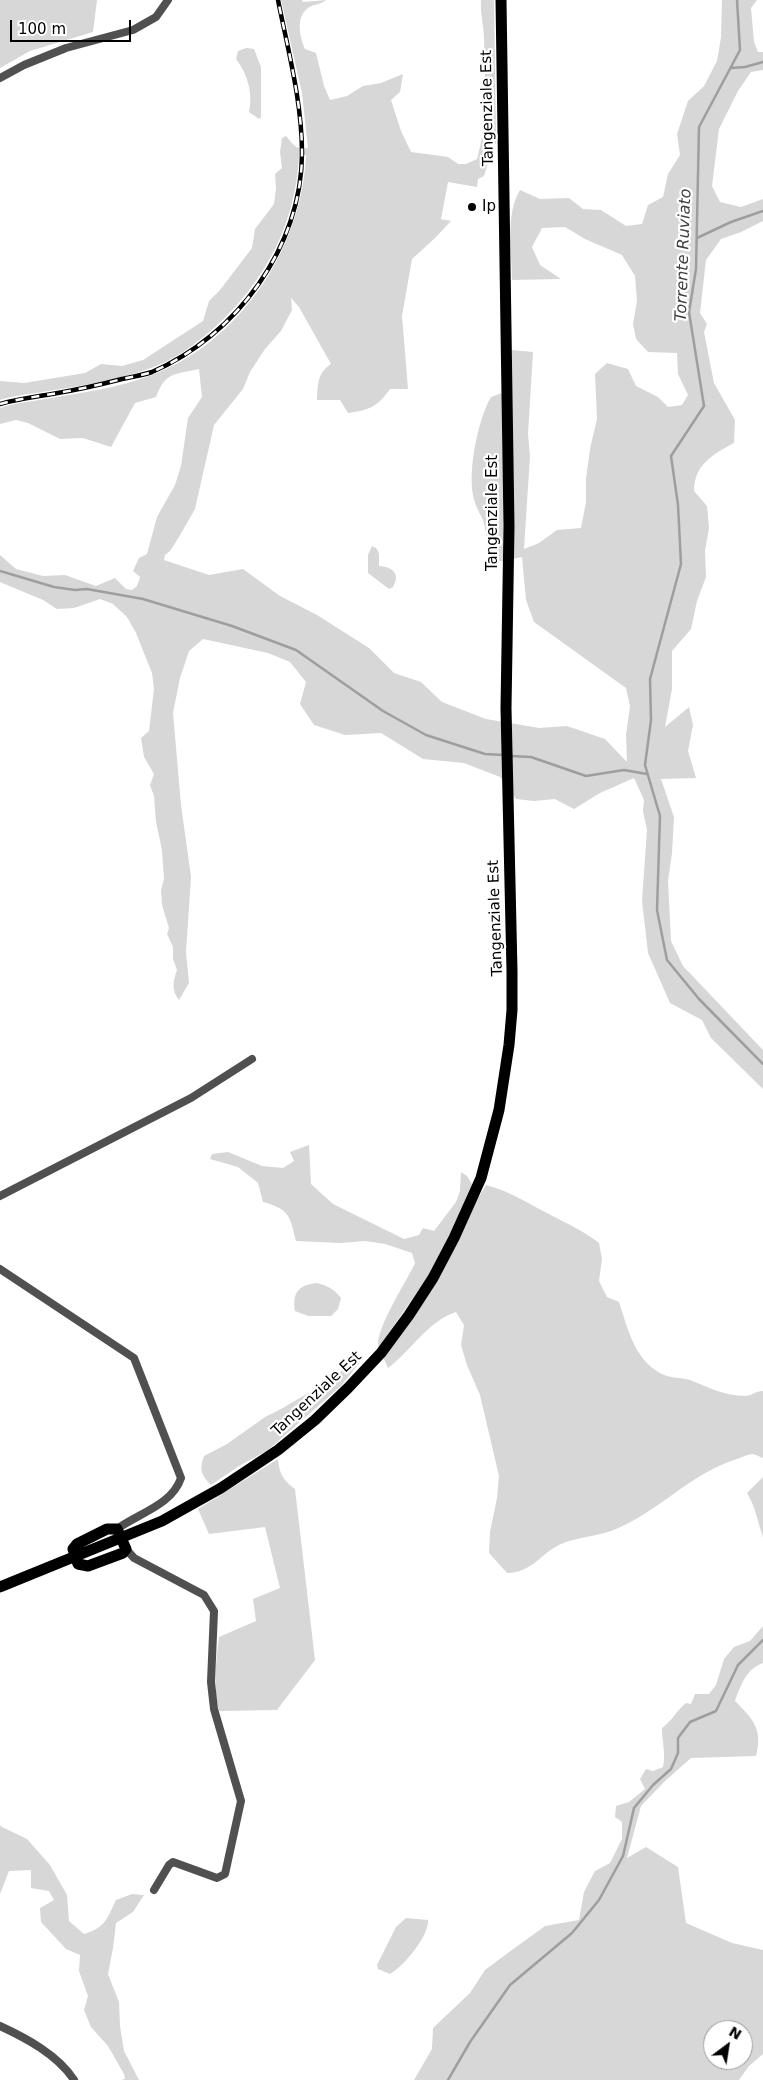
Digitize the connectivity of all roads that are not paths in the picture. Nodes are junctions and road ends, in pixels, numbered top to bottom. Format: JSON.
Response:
{"nodes":[{"id":1,"x":168,"y":0,"type":"edge"},
{"id":2,"x":501,"y":0,"type":"edge"},
{"id":3,"x":0,"y":78,"type":"edge"},
{"id":4,"x":252,"y":1059,"type":"dead end"},
{"id":5,"x":0,"y":1196,"type":"edge"},
{"id":6,"x":0,"y":1268,"type":"edge"},
{"id":7,"x":122,"y":1538,"type":"junction"},
{"id":8,"x":0,"y":1587,"type":"edge"},
{"id":9,"x":154,"y":1890,"type":"dead end"},
{"id":10,"x":0,"y":2026,"type":"edge"},
{"id":11,"x":74,"y":2080,"type":"edge"}],
"edges":[{"from":1,"to":3,"type":"street"},
{"from":2,"to":7,"type":"main road","name":"Tangenziale Est"},
{"from":4,"to":5,"type":"street"},
{"from":6,"to":7,"type":"street"},
{"from":7,"to":8,"type":"main road","name":"Tangenziale Est"},
{"from":7,"to":9,"type":"street"},
{"from":10,"to":11,"type":"street"}]}
